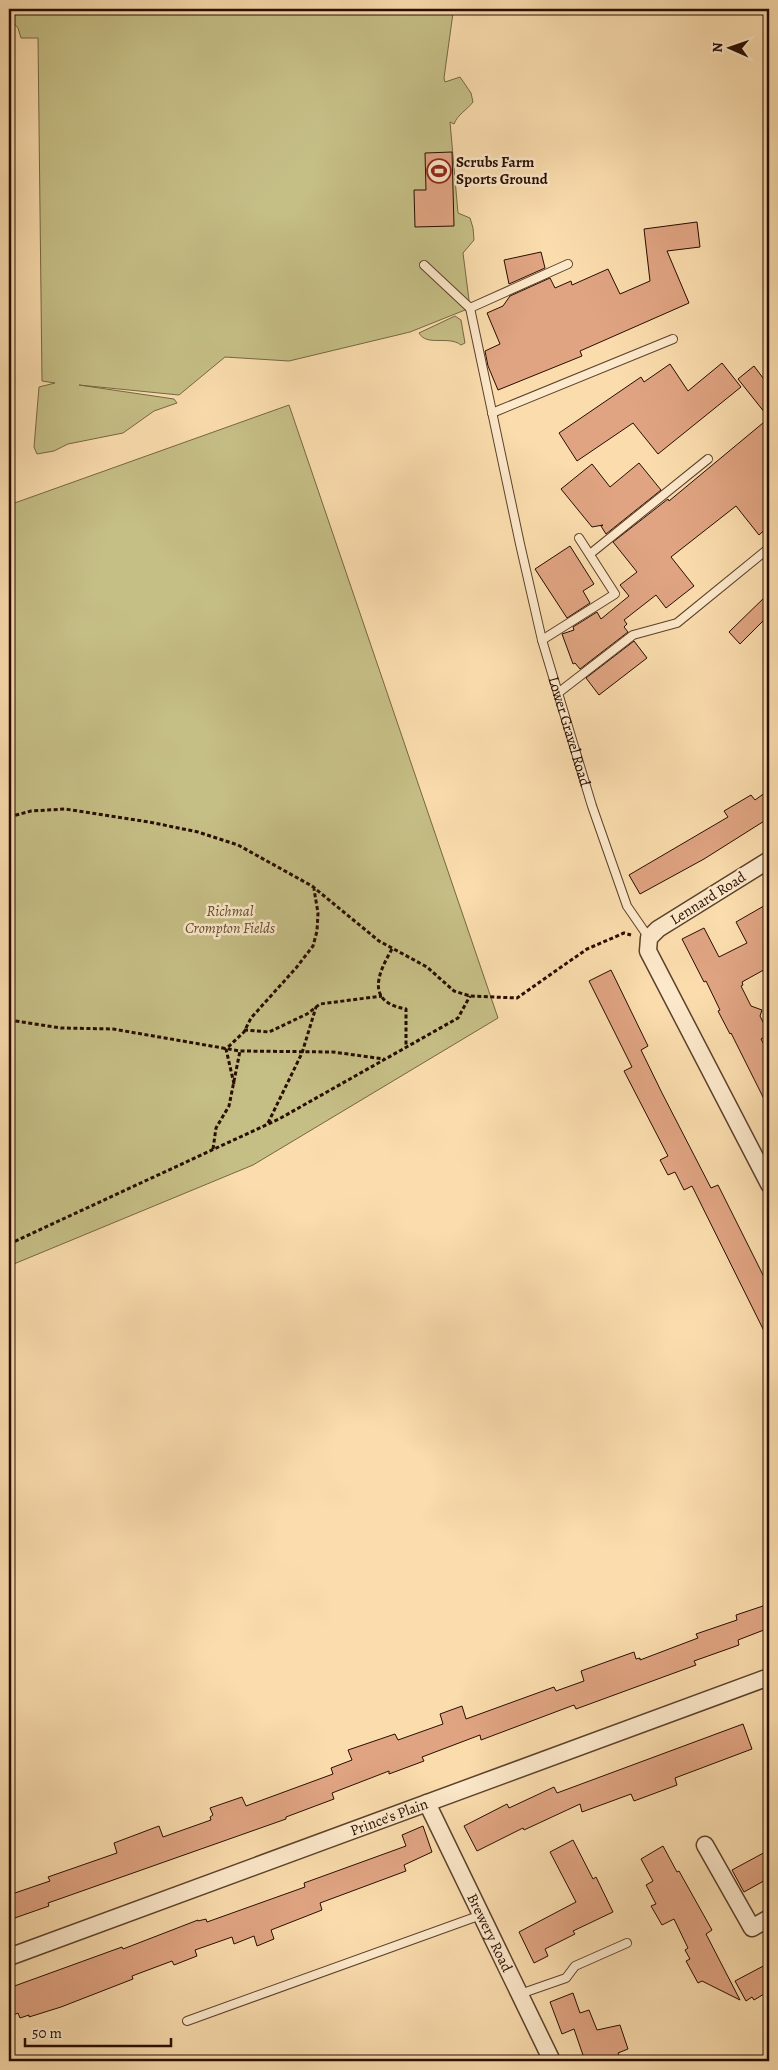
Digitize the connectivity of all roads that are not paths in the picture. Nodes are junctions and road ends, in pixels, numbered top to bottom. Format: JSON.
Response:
{"nodes":[{"id":1,"x":568,"y":264,"type":"dead end"},
{"id":2,"x":424,"y":265,"type":"dead end"},
{"id":3,"x":470,"y":308,"type":"junction"},
{"id":4,"x":673,"y":339,"type":"dead end"},
{"id":5,"x":492,"y":413,"type":"junction"},
{"id":6,"x":708,"y":459,"type":"dead end"},
{"id":7,"x":579,"y":538,"type":"dead end"},
{"id":8,"x":769,"y":548,"type":"edge"},
{"id":9,"x":590,"y":554,"type":"junction"},
{"id":10,"x":542,"y":640,"type":"junction"},
{"id":11,"x":558,"y":694,"type":"junction"},
{"id":12,"x":769,"y":860,"type":"edge"},
{"id":13,"x":649,"y":938,"type":"junction"},
{"id":14,"x":769,"y":1184,"type":"edge"},
{"id":15,"x":769,"y":1677,"type":"edge"},
{"id":16,"x":427,"y":1803,"type":"junction"},
{"id":17,"x":705,"y":1845,"type":"dead end"},
{"id":18,"x":481,"y":1915,"type":"junction"},
{"id":19,"x":769,"y":1918,"type":"edge"},
{"id":20,"x":627,"y":1943,"type":"dead end"},
{"id":21,"x":9,"y":1956,"type":"edge"},
{"id":22,"x":520,"y":1994,"type":"junction"},
{"id":23,"x":187,"y":2021,"type":"dead end"},
{"id":24,"x":552,"y":2061,"type":"edge"}],
"edges":[{"from":1,"to":3,"type":"lane"},
{"from":2,"to":3,"type":"lane"},
{"from":3,"to":5,"type":"lane","name":"Lower Gravel Road"},
{"from":4,"to":5,"type":"lane"},
{"from":5,"to":10,"type":"lane","name":"Lower Gravel Road"},
{"from":6,"to":9,"type":"lane"},
{"from":7,"to":9,"type":"lane"},
{"from":8,"to":11,"type":"lane"},
{"from":9,"to":10,"type":"lane"},
{"from":10,"to":11,"type":"lane","name":"Lower Gravel Road"},
{"from":11,"to":13,"type":"lane","name":"Lower Gravel Road"},
{"from":12,"to":13,"type":"street","name":"Lennard Road"},
{"from":13,"to":14,"type":"street","name":"Lower Gravel Road"},
{"from":15,"to":16,"type":"street","name":"Prince's Plain"},
{"from":16,"to":18,"type":"street","name":"Brewery Road"},
{"from":16,"to":21,"type":"street","name":"Prince's Plain"},
{"from":17,"to":19,"type":"street"},
{"from":18,"to":22,"type":"street","name":"Brewery Road"},
{"from":18,"to":23,"type":"lane"},
{"from":20,"to":22,"type":"lane"},
{"from":22,"to":24,"type":"street","name":"Brewery Road"}]}
